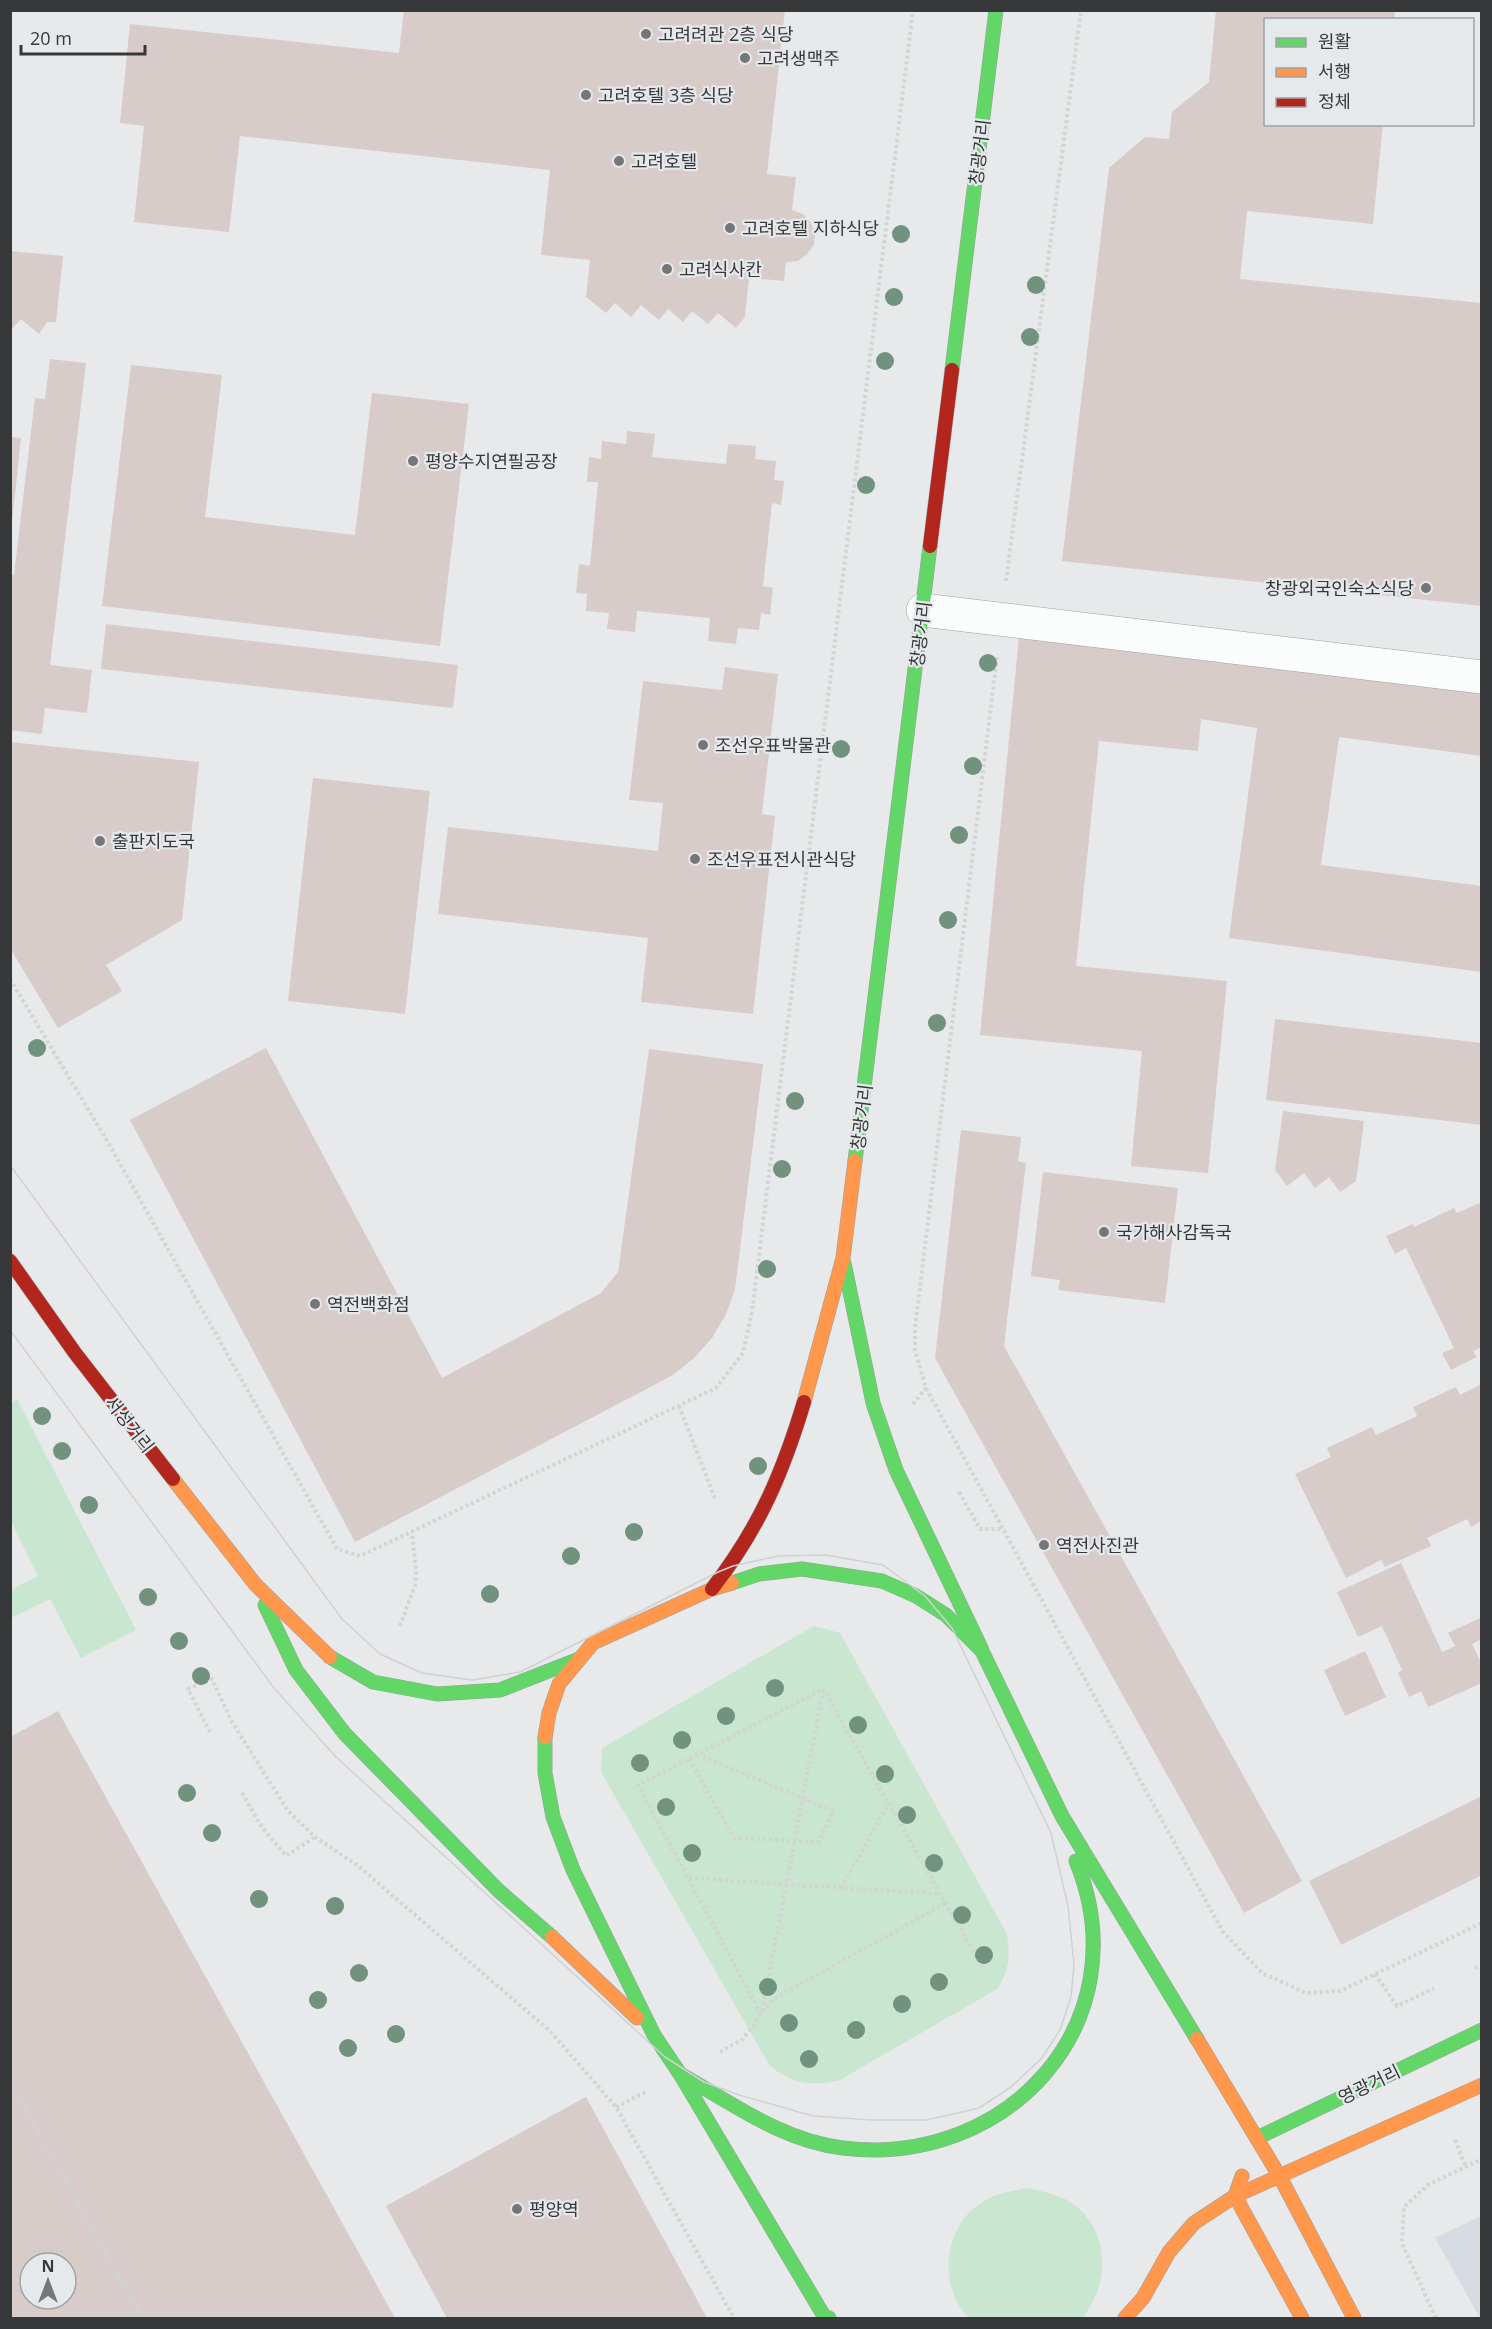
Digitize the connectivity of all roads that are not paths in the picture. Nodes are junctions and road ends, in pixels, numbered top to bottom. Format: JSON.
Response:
{"nodes":[{"id":1,"x":996,"y":10,"type":"edge"},
{"id":2,"x":923,"y":610,"type":"junction"},
{"id":3,"x":1482,"y":677,"type":"edge"},
{"id":4,"x":843,"y":1258,"type":"junction"},
{"id":5,"x":10,"y":1261,"type":"edge"},
{"id":6,"x":255,"y":1584,"type":"junction"},
{"id":7,"x":712,"y":1589,"type":"junction"},
{"id":8,"x":982,"y":1651,"type":"junction"},
{"id":9,"x":581,"y":1658,"type":"junction"},
{"id":10,"x":1062,"y":1816,"type":"junction"},
{"id":11,"x":1482,"y":2030,"type":"edge"},
{"id":12,"x":654,"y":2035,"type":"junction"},
{"id":13,"x":680,"y":2074,"type":"junction"},
{"id":14,"x":1482,"y":2085,"type":"edge"},
{"id":15,"x":1257,"y":2138,"type":"junction"},
{"id":16,"x":1280,"y":2177,"type":"junction"},
{"id":17,"x":1235,"y":2196,"type":"junction"},
{"id":18,"x":826,"y":2318,"type":"edge"},
{"id":19,"x":1125,"y":2319,"type":"edge"},
{"id":20,"x":1302,"y":2319,"type":"edge"},
{"id":21,"x":1354,"y":2319,"type":"edge"}],
"edges":[{"from":1,"to":2,"type":"main road","name":"창광거리"},
{"from":2,"to":3,"type":"street"},
{"from":2,"to":4,"type":"main road","name":"창광거리"},
{"from":4,"to":7,"type":"main road"},
{"from":4,"to":8,"type":"main road"},
{"from":5,"to":6,"type":"main road","name":"서성거리"},
{"from":6,"to":9,"type":"main road"},
{"from":6,"to":12,"type":"main road"},
{"from":7,"to":8,"type":"main road"},
{"from":7,"to":9,"type":"main road"},
{"from":8,"to":10,"type":"main road"},
{"from":9,"to":12,"type":"main road"},
{"from":10,"to":13,"type":"main road"},
{"from":10,"to":15,"type":"main road"},
{"from":11,"to":15,"type":"main road","name":"영광거리"},
{"from":12,"to":13,"type":"main road"},
{"from":13,"to":18,"type":"main road"},
{"from":14,"to":16,"type":"main road"},
{"from":15,"to":16,"type":"main road"},
{"from":15,"to":17,"type":"main road"},
{"from":16,"to":17,"type":"main road"},
{"from":16,"to":21,"type":"main road"},
{"from":17,"to":19,"type":"main road"},
{"from":17,"to":20,"type":"main road"}]}
